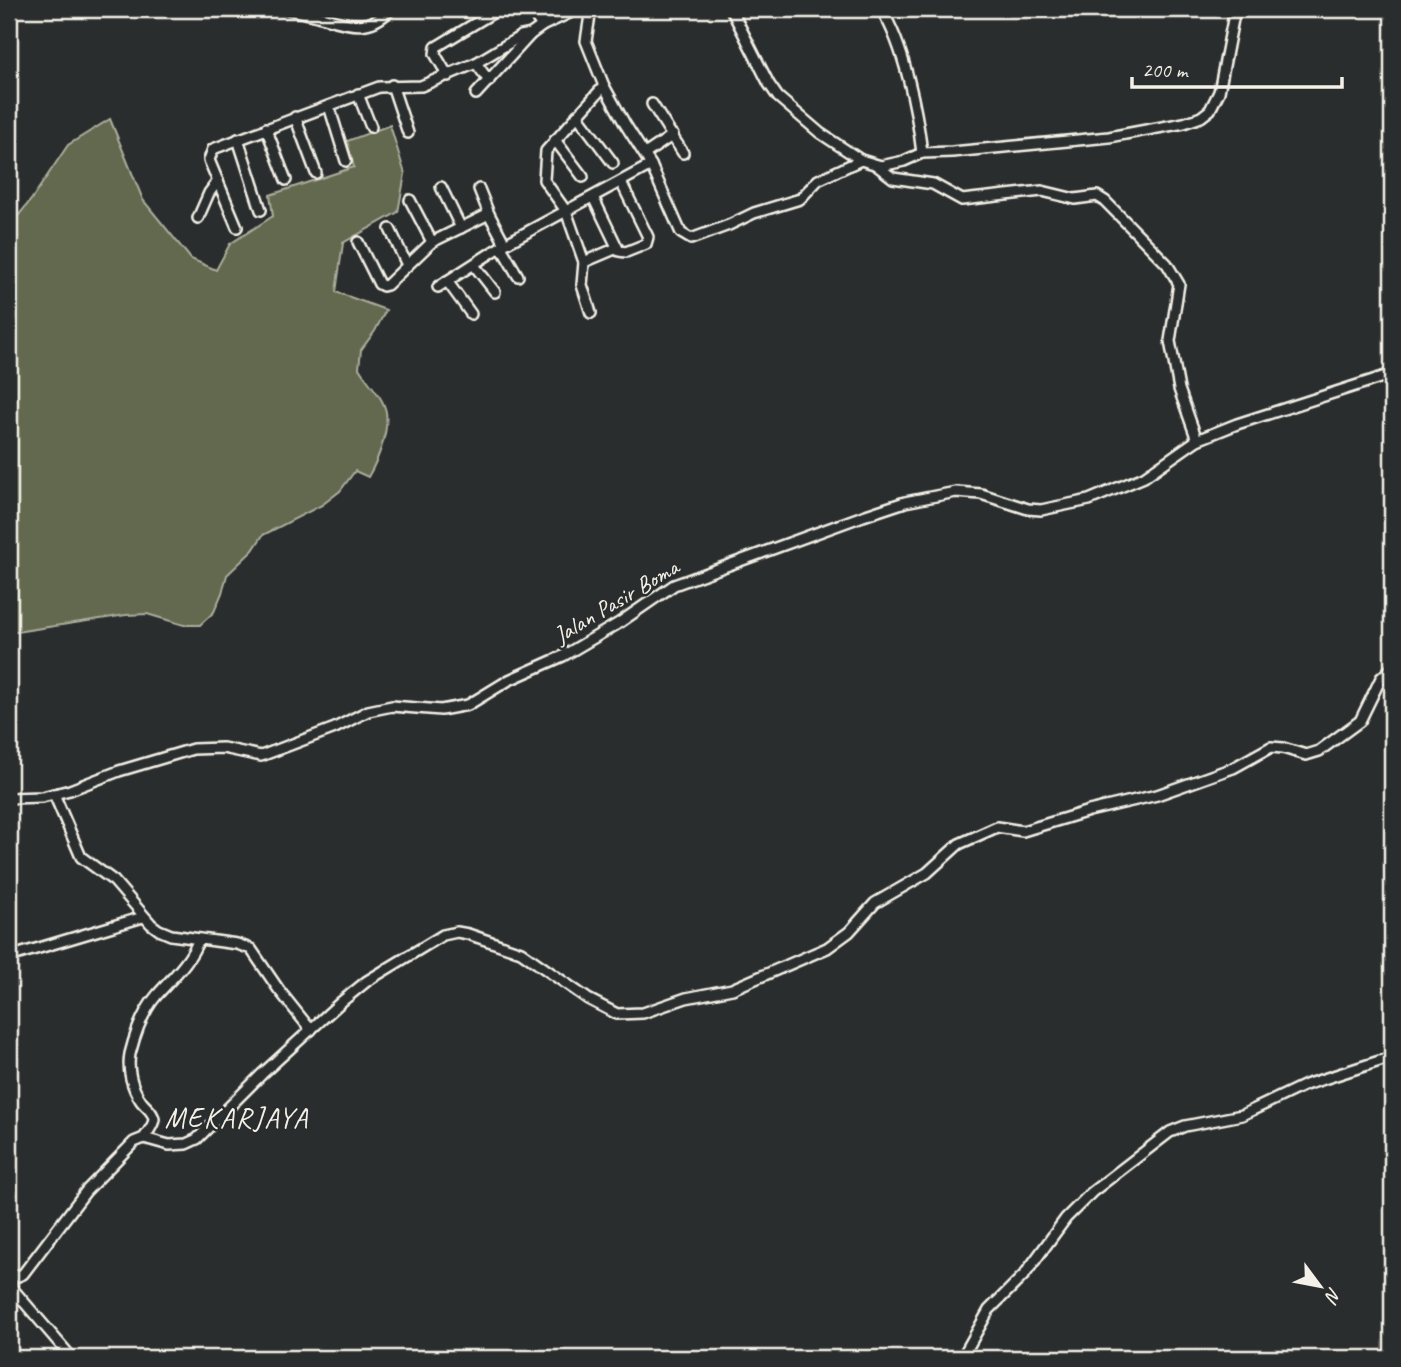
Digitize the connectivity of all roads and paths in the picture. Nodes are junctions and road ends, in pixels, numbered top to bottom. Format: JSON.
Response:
{"nodes":[{"id":1,"x":287,"y":9,"type":"edge"},
{"id":2,"x":391,"y":9,"type":"edge"},
{"id":3,"x":499,"y":9,"type":"edge"},
{"id":4,"x":530,"y":9,"type":"edge"},
{"id":5,"x":578,"y":9,"type":"edge"},
{"id":6,"x":591,"y":9,"type":"edge"},
{"id":7,"x":731,"y":9,"type":"edge"},
{"id":8,"x":881,"y":9,"type":"edge"},
{"id":9,"x":1235,"y":9,"type":"edge"},
{"id":10,"x":542,"y":26,"type":"junction"},
{"id":11,"x":531,"y":34,"type":"junction"},
{"id":12,"x":476,"y":63,"type":"junction"},
{"id":13,"x":448,"y":76,"type":"junction"},
{"id":14,"x":489,"y":81,"type":"junction"},
{"id":15,"x":392,"y":85,"type":"junction"},
{"id":16,"x":604,"y":86,"type":"junction"},
{"id":17,"x":358,"y":94,"type":"junction"},
{"id":18,"x":476,"y":94,"type":"dead end"},
{"id":19,"x":652,"y":104,"type":"dead end"},
{"id":20,"x":329,"y":106,"type":"junction"},
{"id":21,"x":577,"y":115,"type":"junction"},
{"id":22,"x":295,"y":117,"type":"junction"},
{"id":23,"x":371,"y":127,"type":"dead end"},
{"id":24,"x":266,"y":128,"type":"junction"},
{"id":25,"x":408,"y":133,"type":"dead end"},
{"id":26,"x":673,"y":135,"type":"junction"},
{"id":27,"x":237,"y":139,"type":"junction"},
{"id":28,"x":555,"y":140,"type":"junction"},
{"id":29,"x":683,"y":153,"type":"dead end"},
{"id":30,"x":922,"y":153,"type":"junction"},
{"id":31,"x":645,"y":154,"type":"junction"},
{"id":32,"x":861,"y":160,"type":"junction"},
{"id":33,"x":346,"y":161,"type":"dead end"},
{"id":34,"x":613,"y":163,"type":"dead end"},
{"id":35,"x":652,"y":165,"type":"junction"},
{"id":36,"x":876,"y":165,"type":"junction"},
{"id":37,"x":316,"y":173,"type":"dead end"},
{"id":38,"x":583,"y":177,"type":"dead end"},
{"id":39,"x":286,"y":180,"type":"dead end"},
{"id":40,"x":218,"y":181,"type":"junction"},
{"id":41,"x":621,"y":182,"type":"junction"},
{"id":42,"x":441,"y":187,"type":"dead end"},
{"id":43,"x":479,"y":189,"type":"dead end"},
{"id":44,"x":593,"y":197,"type":"junction"},
{"id":45,"x":410,"y":200,"type":"dead end"},
{"id":46,"x":261,"y":210,"type":"dead end"},
{"id":47,"x":566,"y":211,"type":"junction"},
{"id":48,"x":489,"y":214,"type":"junction"},
{"id":49,"x":198,"y":218,"type":"dead end"},
{"id":50,"x":237,"y":227,"type":"dead end"},
{"id":51,"x":461,"y":228,"type":"junction"},
{"id":52,"x":390,"y":229,"type":"dead end"},
{"id":53,"x":358,"y":242,"type":"dead end"},
{"id":54,"x":432,"y":242,"type":"junction"},
{"id":55,"x":503,"y":245,"type":"junction"},
{"id":56,"x":617,"y":248,"type":"junction"},
{"id":57,"x":584,"y":262,"type":"junction"},
{"id":58,"x":407,"y":265,"type":"junction"},
{"id":59,"x":474,"y":265,"type":"junction"},
{"id":60,"x":518,"y":276,"type":"dead end"},
{"id":61,"x":447,"y":281,"type":"junction"},
{"id":62,"x":438,"y":287,"type":"dead end"},
{"id":63,"x":495,"y":292,"type":"dead end"},
{"id":64,"x":591,"y":313,"type":"dead end"},
{"id":65,"x":471,"y":314,"type":"dead end"},
{"id":66,"x":1392,"y":374,"type":"edge"},
{"id":67,"x":1198,"y":440,"type":"junction"},
{"id":68,"x":1392,"y":668,"type":"edge"},
{"id":69,"x":54,"y":794,"type":"junction"},
{"id":70,"x":9,"y":798,"type":"edge"},
{"id":71,"x":143,"y":917,"type":"junction"},
{"id":72,"x":199,"y":939,"type":"junction"},
{"id":73,"x":9,"y":957,"type":"edge"},
{"id":74,"x":311,"y":1030,"type":"junction"},
{"id":75,"x":1392,"y":1057,"type":"edge"},
{"id":76,"x":144,"y":1138,"type":"junction"},
{"id":77,"x":9,"y":1274,"type":"edge"},
{"id":78,"x":72,"y":1358,"type":"edge"},
{"id":79,"x":962,"y":1358,"type":"edge"}],
"edges":[{"from":1,"to":2,"type":"street"},
{"from":3,"to":13,"type":"street"},
{"from":4,"to":10,"type":"street"},
{"from":5,"to":10,"type":"street"},
{"from":6,"to":16,"type":"street"},
{"from":7,"to":32,"type":"street"},
{"from":8,"to":30,"type":"street"},
{"from":9,"to":30,"type":"street"},
{"from":10,"to":11,"type":"street"},
{"from":11,"to":12,"type":"street"},
{"from":11,"to":14,"type":"street"},
{"from":12,"to":13,"type":"street"},
{"from":12,"to":14,"type":"street"},
{"from":13,"to":15,"type":"street"},
{"from":14,"to":18,"type":"street"},
{"from":15,"to":17,"type":"street"},
{"from":15,"to":25,"type":"street"},
{"from":16,"to":21,"type":"street"},
{"from":16,"to":31,"type":"street"},
{"from":17,"to":20,"type":"street"},
{"from":17,"to":23,"type":"street"},
{"from":19,"to":26,"type":"street"},
{"from":20,"to":22,"type":"street"},
{"from":20,"to":33,"type":"street"},
{"from":21,"to":28,"type":"street"},
{"from":21,"to":34,"type":"street"},
{"from":22,"to":24,"type":"street"},
{"from":22,"to":37,"type":"street"},
{"from":24,"to":27,"type":"street"},
{"from":24,"to":39,"type":"street"},
{"from":26,"to":29,"type":"street"},
{"from":26,"to":31,"type":"street"},
{"from":27,"to":40,"type":"street"},
{"from":27,"to":46,"type":"street"},
{"from":28,"to":38,"type":"street"},
{"from":28,"to":47,"type":"street"},
{"from":30,"to":36,"type":"street"},
{"from":31,"to":35,"type":"street"},
{"from":32,"to":35,"type":"street"},
{"from":32,"to":36,"type":"street"},
{"from":35,"to":41,"type":"street"},
{"from":36,"to":67,"type":"street"},
{"from":40,"to":49,"type":"street"},
{"from":40,"to":50,"type":"street"},
{"from":41,"to":44,"type":"street"},
{"from":41,"to":56,"type":"street"},
{"from":42,"to":51,"type":"street"},
{"from":43,"to":48,"type":"street"},
{"from":44,"to":47,"type":"street"},
{"from":44,"to":56,"type":"street"},
{"from":45,"to":54,"type":"street"},
{"from":47,"to":55,"type":"street"},
{"from":47,"to":57,"type":"street"},
{"from":48,"to":51,"type":"street"},
{"from":48,"to":55,"type":"street"},
{"from":51,"to":54,"type":"street"},
{"from":52,"to":58,"type":"street"},
{"from":53,"to":58,"type":"street"},
{"from":54,"to":58,"type":"street"},
{"from":55,"to":59,"type":"street"},
{"from":55,"to":60,"type":"street"},
{"from":56,"to":57,"type":"street"},
{"from":57,"to":64,"type":"street"},
{"from":59,"to":61,"type":"street"},
{"from":59,"to":63,"type":"street"},
{"from":61,"to":62,"type":"street"},
{"from":61,"to":65,"type":"street"},
{"from":66,"to":67,"type":"street","name":"Jalan Pasir Boma"},
{"from":67,"to":69,"type":"street","name":"Jalan Pasir Boma"},
{"from":68,"to":74,"type":"street"},
{"from":69,"to":70,"type":"street","name":"Jalan Pasir Boma"},
{"from":69,"to":71,"type":"street"},
{"from":71,"to":72,"type":"street"},
{"from":71,"to":73,"type":"street"},
{"from":72,"to":74,"type":"street"},
{"from":72,"to":76,"type":"street"},
{"from":74,"to":76,"type":"street"},
{"from":75,"to":79,"type":"street"},
{"from":76,"to":77,"type":"street"},
{"from":77,"to":78,"type":"street"}]}
